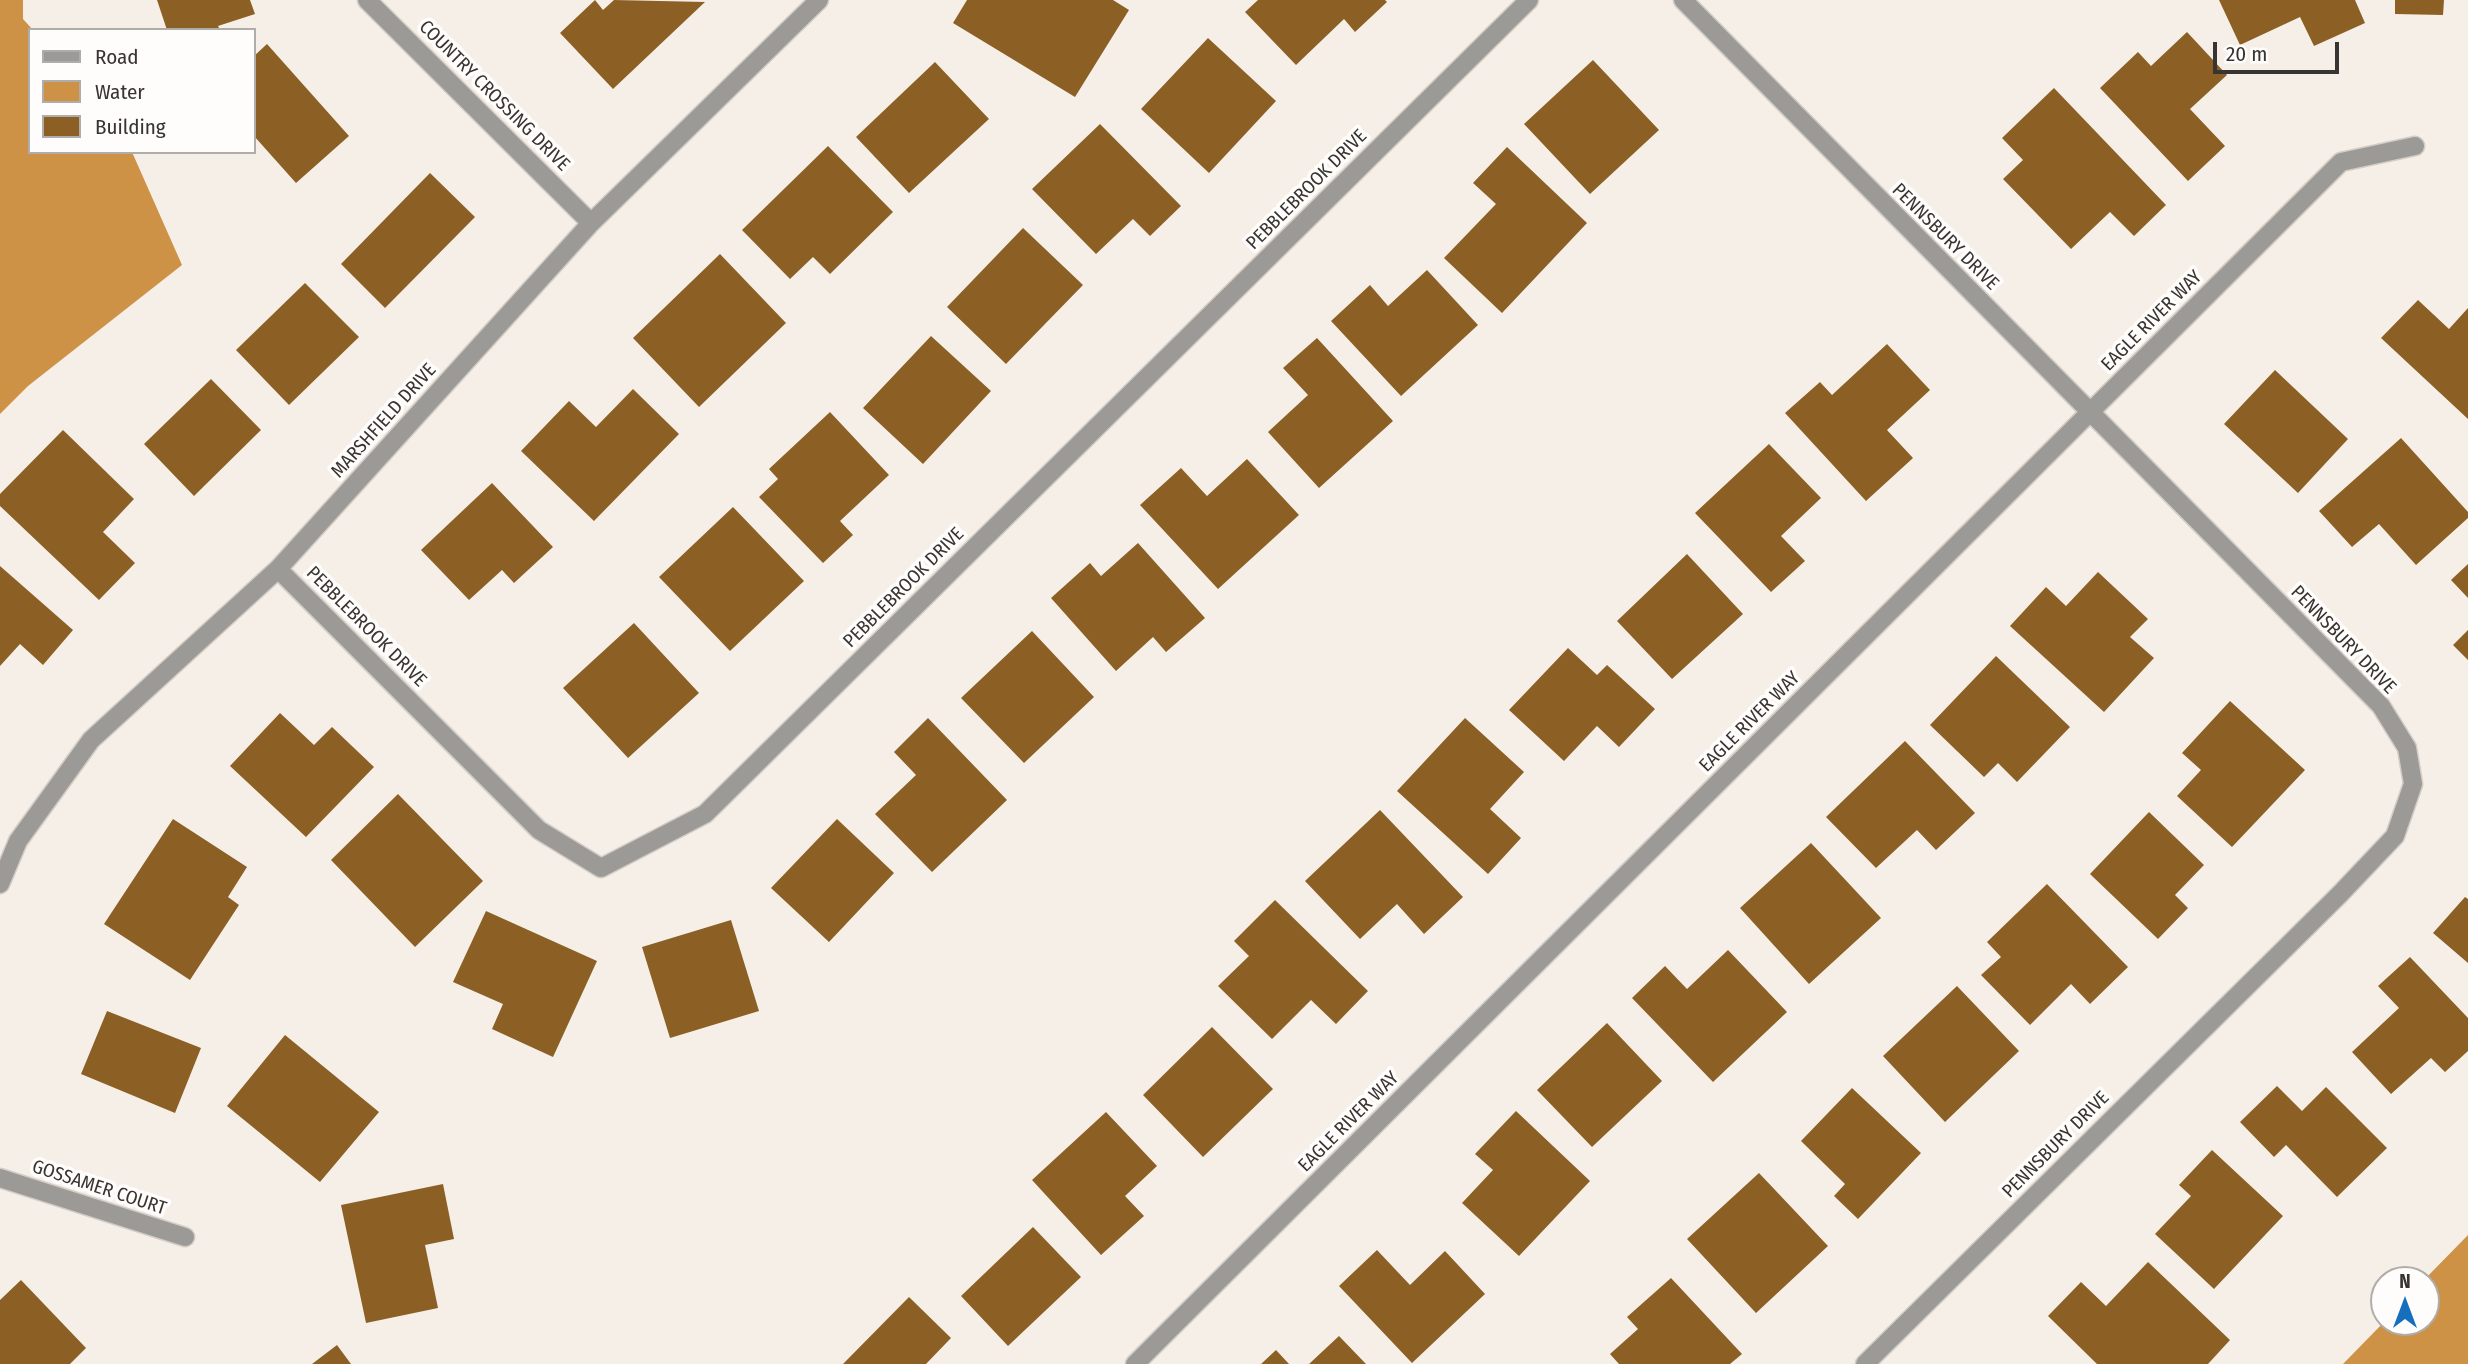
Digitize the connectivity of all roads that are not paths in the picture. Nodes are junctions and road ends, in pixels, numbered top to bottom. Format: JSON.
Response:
{"nodes":[{"id":1,"x":367,"y":0,"type":"edge"},
{"id":2,"x":819,"y":0,"type":"edge"},
{"id":3,"x":1529,"y":0,"type":"edge"},
{"id":4,"x":1683,"y":0,"type":"edge"},
{"id":5,"x":2415,"y":146,"type":"dead end"},
{"id":6,"x":591,"y":223,"type":"junction"},
{"id":7,"x":2090,"y":414,"type":"junction"},
{"id":8,"x":278,"y":569,"type":"junction"},
{"id":9,"x":0,"y":884,"type":"edge"},
{"id":10,"x":0,"y":1178,"type":"edge"},
{"id":11,"x":184,"y":1237,"type":"dead end"},
{"id":12,"x":1135,"y":1364,"type":"edge"},
{"id":13,"x":1865,"y":1364,"type":"edge"}],
"edges":[{"from":1,"to":6,"type":"street","name":"COUNTRY CROSSING DRIVE"},
{"from":2,"to":6,"type":"street","name":"MARSHFIELD DRIVE"},
{"from":3,"to":8,"type":"street","name":"PEBBLEBROOK DRIVE"},
{"from":4,"to":7,"type":"street","name":"PENNSBURY DRIVE"},
{"from":5,"to":7,"type":"street","name":"EAGLE RIVER WAY"},
{"from":6,"to":8,"type":"street","name":"MARSHFIELD DRIVE"},
{"from":7,"to":12,"type":"street","name":"EAGLE RIVER WAY"},
{"from":7,"to":13,"type":"street","name":"PENNSBURY DRIVE"},
{"from":8,"to":9,"type":"street","name":"MARSHFIELD DRIVE"},
{"from":10,"to":11,"type":"street","name":"GOSSAMER COURT"}]}
